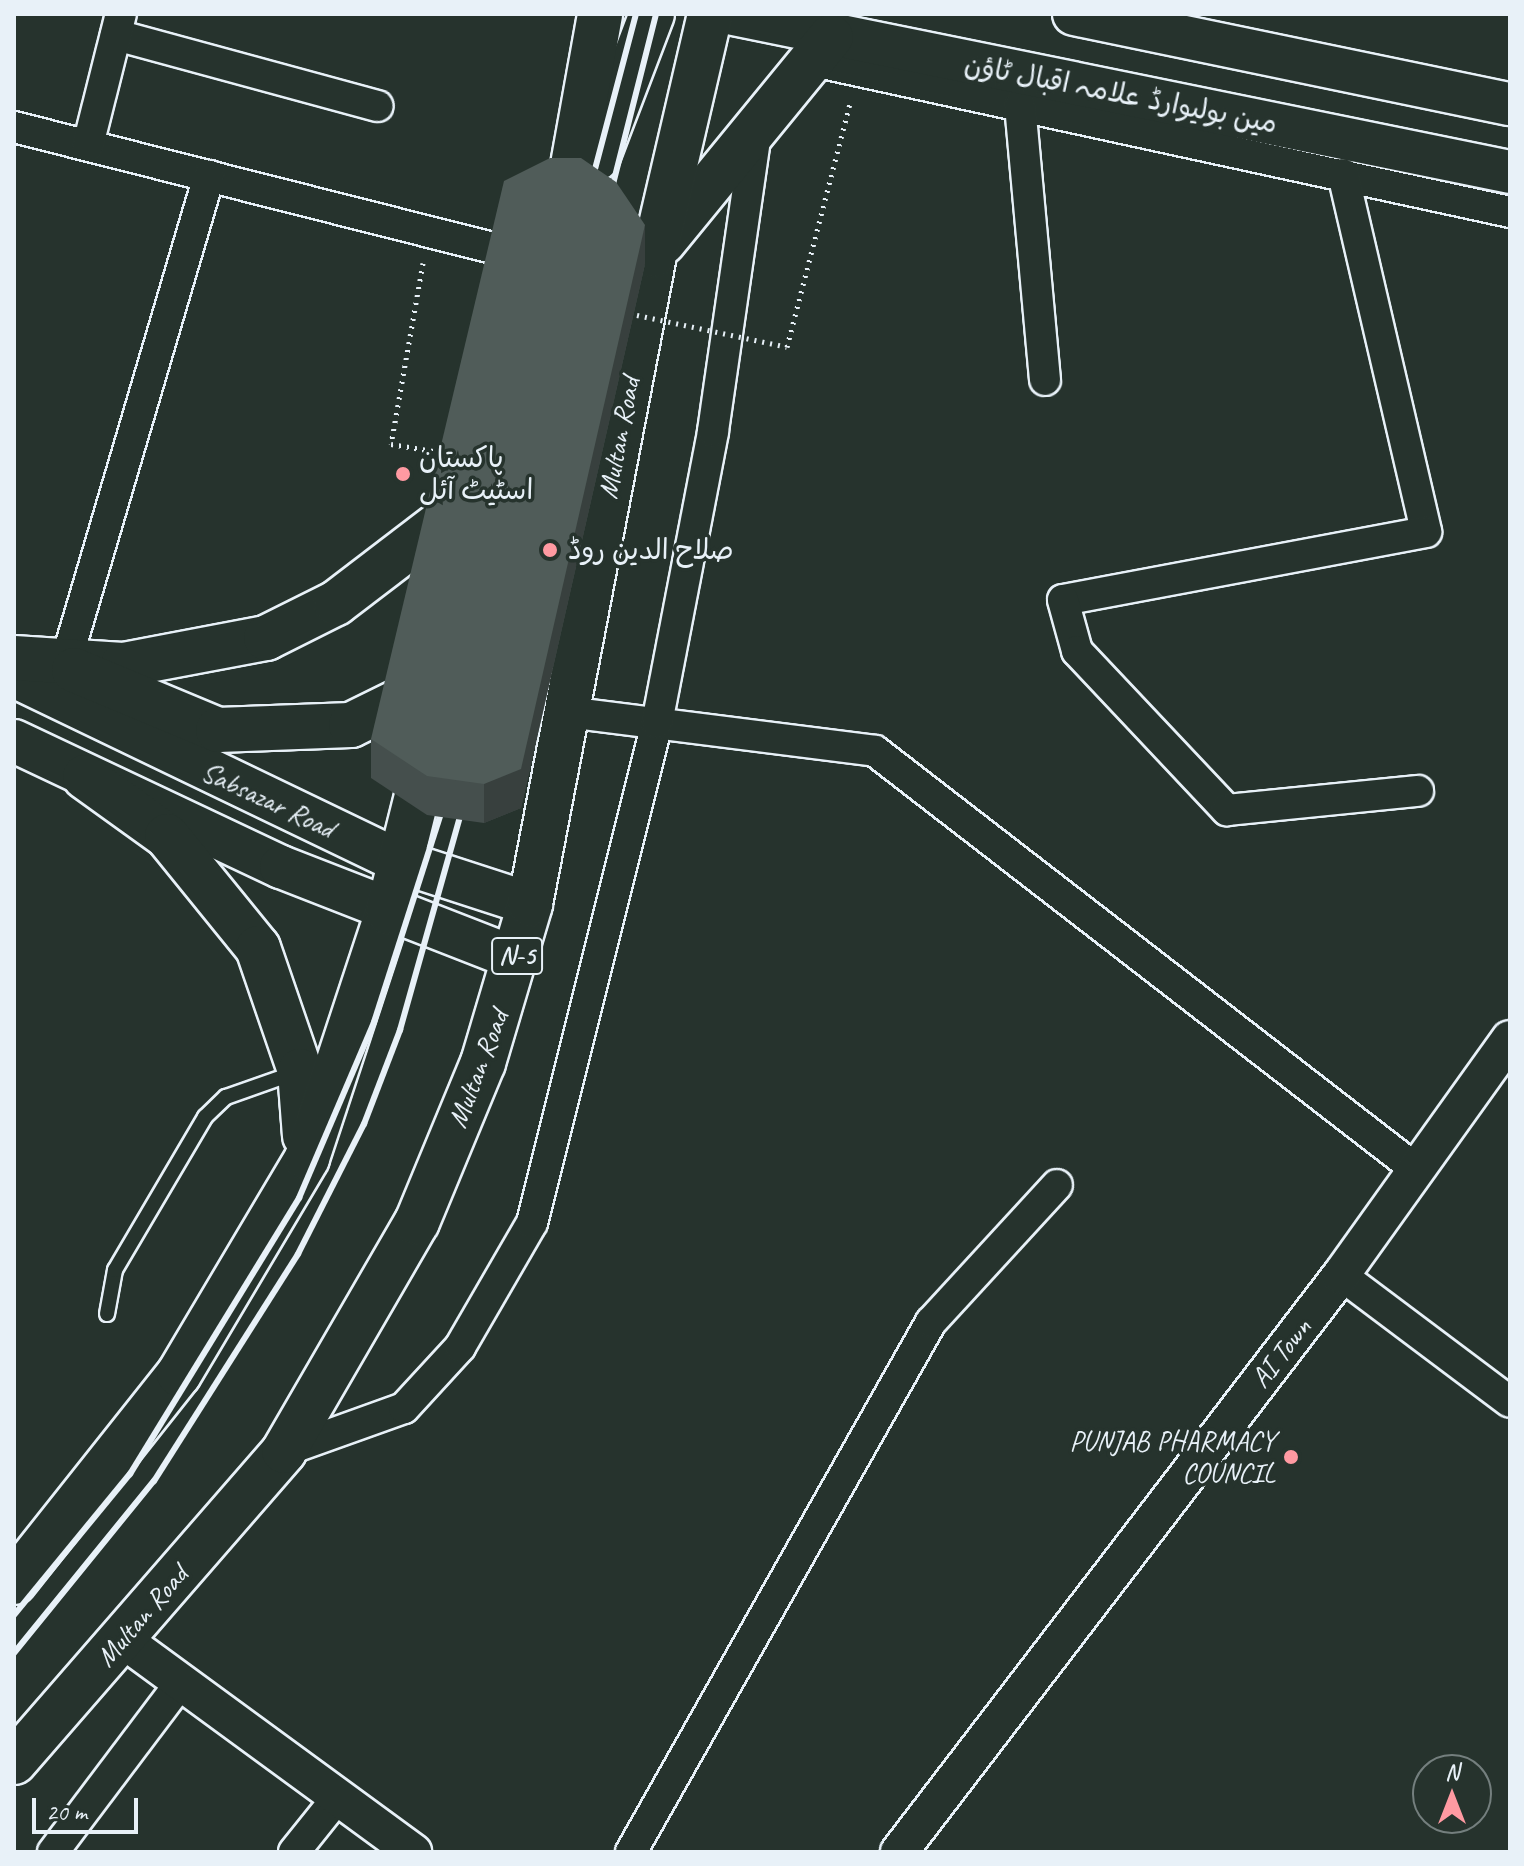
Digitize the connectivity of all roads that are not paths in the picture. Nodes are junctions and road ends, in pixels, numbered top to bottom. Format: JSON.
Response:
{"nodes":[{"id":1,"x":600,"y":14,"type":"edge"},
{"id":2,"x":652,"y":14,"type":"edge"},
{"id":3,"x":710,"y":14,"type":"edge"},
{"id":4,"x":733,"y":14,"type":"edge"},
{"id":5,"x":1074,"y":14,"type":"edge"},
{"id":6,"x":118,"y":25,"type":"edge"},
{"id":7,"x":835,"y":55,"type":"junction"},
{"id":8,"x":1510,"y":104,"type":"edge"},
{"id":9,"x":1020,"y":105,"type":"junction"},
{"id":10,"x":378,"y":106,"type":"dead end"},
{"id":11,"x":756,"y":126,"type":"junction"},
{"id":12,"x":14,"y":127,"type":"edge"},
{"id":13,"x":88,"y":145,"type":"junction"},
{"id":14,"x":1510,"y":172,"type":"edge"},
{"id":15,"x":1343,"y":174,"type":"junction"},
{"id":16,"x":209,"y":176,"type":"junction"},
{"id":17,"x":1510,"y":212,"type":"edge"},
{"id":18,"x":654,"y":255,"type":"junction"},
{"id":19,"x":553,"y":281,"type":"junction"},
{"id":20,"x":1045,"y":380,"type":"dead end"},
{"id":21,"x":481,"y":548,"type":"edge"},
{"id":22,"x":14,"y":658,"type":"edge"},
{"id":23,"x":65,"y":665,"type":"junction"},
{"id":24,"x":14,"y":676,"type":"edge"},
{"id":25,"x":567,"y":712,"type":"junction"},
{"id":26,"x":657,"y":723,"type":"junction"},
{"id":27,"x":14,"y":741,"type":"edge"},
{"id":28,"x":85,"y":777,"type":"junction"},
{"id":29,"x":1418,"y":791,"type":"dead end"},
{"id":30,"x":401,"y":862,"type":"junction"},
{"id":31,"x":530,"y":904,"type":"junction"},
{"id":32,"x":388,"y":912,"type":"junction"},
{"id":33,"x":517,"y":959,"type":"junction"},
{"id":34,"x":1510,"y":1039,"type":"edge"},
{"id":35,"x":300,"y":1071,"type":"junction"},
{"id":36,"x":307,"y":1158,"type":"junction"},
{"id":37,"x":1417,"y":1170,"type":"junction"},
{"id":38,"x":1057,"y":1185,"type":"dead end"},
{"id":39,"x":1341,"y":1275,"type":"junction"},
{"id":40,"x":107,"y":1314,"type":"dead end"},
{"id":41,"x":1510,"y":1402,"type":"edge"},
{"id":42,"x":284,"y":1451,"type":"junction"},
{"id":43,"x":14,"y":1582,"type":"edge"},
{"id":44,"x":122,"y":1639,"type":"junction"},
{"id":45,"x":181,"y":1682,"type":"junction"},
{"id":46,"x":14,"y":1762,"type":"edge"},
{"id":47,"x":338,"y":1797,"type":"junction"},
{"id":48,"x":53,"y":1852,"type":"edge"},
{"id":49,"x":294,"y":1852,"type":"edge"},
{"id":50,"x":413,"y":1852,"type":"edge"},
{"id":51,"x":631,"y":1852,"type":"edge"},
{"id":52,"x":899,"y":1852,"type":"edge"}],
"edges":[{"from":1,"to":19,"type":"main road"},
{"from":2,"to":19,"type":"main road"},
{"from":3,"to":18,"type":"main road","name":"Multan Road","number":"N-5"},
{"from":4,"to":7,"type":"main road","name":"مین بولیوارڈ علامہ اقبال ٹاؤن"},
{"from":5,"to":8,"type":"main road"},
{"from":6,"to":10,"type":"street"},
{"from":6,"to":13,"type":"street"},
{"from":7,"to":9,"type":"street"},
{"from":7,"to":11,"type":"main road"},
{"from":7,"to":14,"type":"main road","name":"مین بولیوارڈ علامہ اقبال ٹاؤن"},
{"from":9,"to":15,"type":"street"},
{"from":9,"to":20,"type":"street"},
{"from":11,"to":18,"type":"main road"},
{"from":11,"to":26,"type":"street"},
{"from":12,"to":13,"type":"street"},
{"from":13,"to":16,"type":"street"},
{"from":15,"to":17,"type":"street"},
{"from":15,"to":29,"type":"street"},
{"from":16,"to":19,"type":"street"},
{"from":16,"to":23,"type":"street"},
{"from":18,"to":25,"type":"main road","name":"Multan Road","number":"N-5"},
{"from":21,"to":23,"type":"main road"},
{"from":22,"to":23,"type":"main road"},
{"from":23,"to":30,"type":"main road"},
{"from":24,"to":30,"type":"main road","name":"Sabsazar Road"},
{"from":25,"to":26,"type":"street"},
{"from":25,"to":31,"type":"main road","name":"Multan Road","number":"N-5"},
{"from":26,"to":37,"type":"street"},
{"from":26,"to":42,"type":"street"},
{"from":27,"to":28,"type":"main road","name":"Sabsazar Road"},
{"from":28,"to":32,"type":"main road","name":"Sabsazar Road"},
{"from":28,"to":35,"type":"main road"},
{"from":30,"to":31,"type":"main road","name":"Sabsazar Road"},
{"from":30,"to":32,"type":"main road"},
{"from":31,"to":33,"type":"main road","name":"Multan Road","number":"N-5"},
{"from":32,"to":33,"type":"main road","name":"Sabsazar Road"},
{"from":32,"to":36,"type":"main road"},
{"from":33,"to":42,"type":"main road","name":"Multan Road","number":"N-5"},
{"from":34,"to":37,"type":"street","name":"AI Town"},
{"from":35,"to":36,"type":"main road"},
{"from":35,"to":40,"type":"lane"},
{"from":36,"to":43,"type":"main road"},
{"from":37,"to":39,"type":"street","name":"AI Town"},
{"from":38,"to":51,"type":"street"},
{"from":39,"to":41,"type":"street"},
{"from":39,"to":52,"type":"street","name":"AI Town"},
{"from":42,"to":44,"type":"main road","name":"Multan Road","number":"N-5"},
{"from":44,"to":45,"type":"street"},
{"from":44,"to":46,"type":"main road","name":"Multan Road","number":"N-5"},
{"from":45,"to":47,"type":"street"},
{"from":45,"to":48,"type":"street"},
{"from":47,"to":49,"type":"street"},
{"from":47,"to":50,"type":"street"}]}
